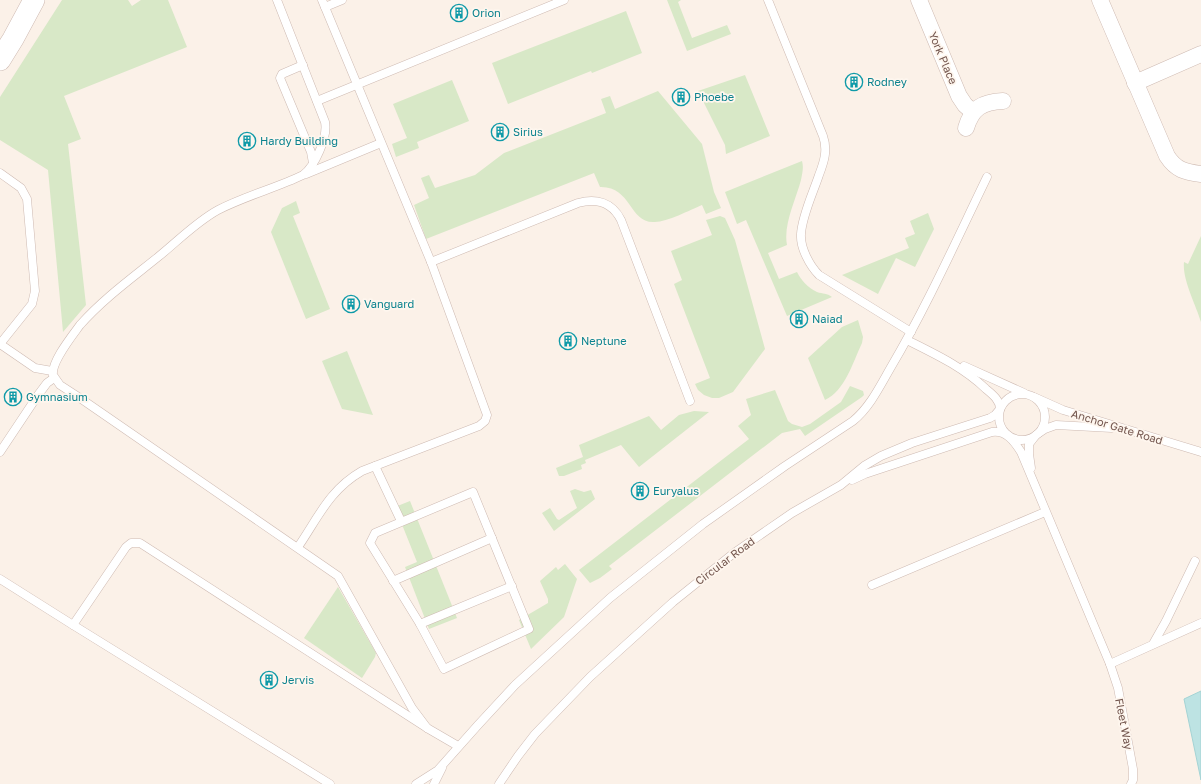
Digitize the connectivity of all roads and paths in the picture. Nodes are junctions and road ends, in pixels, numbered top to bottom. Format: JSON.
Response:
{"nodes":[{"id":1,"x":34,"y":0,"type":"edge"},
{"id":2,"x":277,"y":0,"type":"edge"},
{"id":3,"x":342,"y":0,"type":"edge"},
{"id":4,"x":564,"y":0,"type":"edge"},
{"id":5,"x":768,"y":0,"type":"edge"},
{"id":6,"x":919,"y":0,"type":"edge"},
{"id":7,"x":1100,"y":0,"type":"edge"},
{"id":8,"x":324,"y":3,"type":"edge"},
{"id":9,"x":1201,"y":54,"type":"edge"},
{"id":10,"x":0,"y":60,"type":"edge"},
{"id":11,"x":303,"y":65,"type":"junction"},
{"id":12,"x":1135,"y":83,"type":"junction"},
{"id":13,"x":358,"y":84,"type":"junction"},
{"id":14,"x":317,"y":101,"type":"junction"},
{"id":15,"x":1003,"y":101,"type":"dead end"},
{"id":16,"x":973,"y":112,"type":"junction"},
{"id":17,"x":966,"y":128,"type":"dead end"},
{"id":18,"x":381,"y":143,"type":"junction"},
{"id":19,"x":312,"y":165,"type":"junction"},
{"id":20,"x":0,"y":173,"type":"edge"},
{"id":21,"x":1201,"y":174,"type":"edge"},
{"id":22,"x":987,"y":177,"type":"dead end"},
{"id":23,"x":296,"y":178,"type":"junction"},
{"id":24,"x":431,"y":262,"type":"junction"},
{"id":25,"x":911,"y":332,"type":"junction"},
{"id":26,"x":907,"y":340,"type":"junction"},
{"id":27,"x":0,"y":344,"type":"edge"},
{"id":28,"x":948,"y":360,"type":"junction"},
{"id":29,"x":53,"y":375,"type":"junction"},
{"id":30,"x":1032,"y":396,"type":"junction"},
{"id":31,"x":690,"y":401,"type":"dead end"},
{"id":32,"x":1000,"y":409,"type":"junction"},
{"id":33,"x":1129,"y":430,"type":"junction"},
{"id":34,"x":1036,"y":435,"type":"junction"},
{"id":35,"x":1008,"y":436,"type":"junction"},
{"id":36,"x":0,"y":452,"type":"edge"},
{"id":37,"x":1201,"y":452,"type":"edge"},
{"id":38,"x":376,"y":466,"type":"junction"},
{"id":39,"x":841,"y":486,"type":"junction"},
{"id":40,"x":1039,"y":497,"type":"junction"},
{"id":41,"x":1045,"y":512,"type":"junction"},
{"id":42,"x":401,"y":521,"type":"junction"},
{"id":43,"x":492,"y":538,"type":"junction"},
{"id":44,"x":298,"y":547,"type":"junction"},
{"id":45,"x":1196,"y":561,"type":"dead end"},
{"id":46,"x":0,"y":579,"type":"edge"},
{"id":47,"x":393,"y":581,"type":"junction"},
{"id":48,"x":872,"y":585,"type":"dead end"},
{"id":49,"x":512,"y":586,"type":"junction"},
{"id":50,"x":1201,"y":623,"type":"edge"},
{"id":51,"x":420,"y":624,"type":"junction"},
{"id":52,"x":72,"y":625,"type":"junction"},
{"id":53,"x":1153,"y":644,"type":"junction"},
{"id":54,"x":1110,"y":664,"type":"junction"},
{"id":55,"x":427,"y":728,"type":"junction"},
{"id":56,"x":458,"y":746,"type":"junction"},
{"id":57,"x":444,"y":763,"type":"junction"},
{"id":58,"x":330,"y":784,"type":"edge"},
{"id":59,"x":416,"y":784,"type":"edge"},
{"id":60,"x":434,"y":784,"type":"edge"},
{"id":61,"x":499,"y":784,"type":"edge"},
{"id":62,"x":1131,"y":784,"type":"edge"}],
"edges":[{"from":1,"to":10,"type":"street"},
{"from":2,"to":11,"type":"lane"},
{"from":3,"to":8,"type":"lane"},
{"from":4,"to":13,"type":"lane"},
{"from":5,"to":25,"type":"lane"},
{"from":6,"to":16,"type":"street","name":"York Place"},
{"from":7,"to":12,"type":"street"},
{"from":8,"to":13,"type":"lane"},
{"from":9,"to":12,"type":"street"},
{"from":11,"to":14,"type":"lane"},
{"from":11,"to":19,"type":"lane"},
{"from":12,"to":21,"type":"street"},
{"from":13,"to":14,"type":"lane"},
{"from":13,"to":18,"type":"lane"},
{"from":14,"to":19,"type":"lane"},
{"from":15,"to":16,"type":"street"},
{"from":16,"to":17,"type":"street"},
{"from":18,"to":23,"type":"lane"},
{"from":18,"to":24,"type":"lane"},
{"from":19,"to":23,"type":"lane"},
{"from":20,"to":27,"type":"lane"},
{"from":22,"to":25,"type":"lane"},
{"from":23,"to":29,"type":"lane"},
{"from":24,"to":31,"type":"lane"},
{"from":24,"to":38,"type":"lane"},
{"from":25,"to":26,"type":"lane"},
{"from":26,"to":28,"type":"lane"},
{"from":26,"to":56,"type":"lane"},
{"from":27,"to":29,"type":"lane"},
{"from":28,"to":30,"type":"lane","name":"Anchor Gate Road"},
{"from":28,"to":32,"type":"lane"},
{"from":29,"to":36,"type":"lane"},
{"from":29,"to":44,"type":"lane"},
{"from":30,"to":32,"type":"lane"},
{"from":30,"to":33,"type":"lane","name":"Anchor Gate Road"},
{"from":30,"to":34,"type":"lane"},
{"from":32,"to":35,"type":"lane"},
{"from":32,"to":39,"type":"lane","name":"Circular Road"},
{"from":33,"to":34,"type":"lane"},
{"from":33,"to":37,"type":"lane","name":"Anchor Gate Road"},
{"from":34,"to":35,"type":"lane"},
{"from":34,"to":40,"type":"lane"},
{"from":35,"to":39,"type":"lane"},
{"from":35,"to":40,"type":"lane"},
{"from":38,"to":42,"type":"lane"},
{"from":38,"to":44,"type":"lane"},
{"from":39,"to":61,"type":"lane","name":"Circular Road"},
{"from":40,"to":41,"type":"lane","name":"Fleet Way"},
{"from":41,"to":48,"type":"lane"},
{"from":41,"to":54,"type":"lane","name":"Fleet Way"},
{"from":42,"to":43,"type":"lane"},
{"from":42,"to":47,"type":"lane"},
{"from":43,"to":47,"type":"lane"},
{"from":43,"to":49,"type":"lane"},
{"from":44,"to":55,"type":"lane"},
{"from":45,"to":53,"type":"lane"},
{"from":46,"to":52,"type":"lane"},
{"from":47,"to":51,"type":"lane"},
{"from":49,"to":51,"type":"lane"},
{"from":49,"to":51,"type":"lane"},
{"from":50,"to":53,"type":"lane"},
{"from":52,"to":55,"type":"lane"},
{"from":52,"to":58,"type":"lane"},
{"from":53,"to":54,"type":"lane"},
{"from":54,"to":62,"type":"lane","name":"Fleet Way"},
{"from":55,"to":56,"type":"lane"},
{"from":56,"to":57,"type":"lane"},
{"from":57,"to":59,"type":"lane"},
{"from":57,"to":60,"type":"lane"}]}
